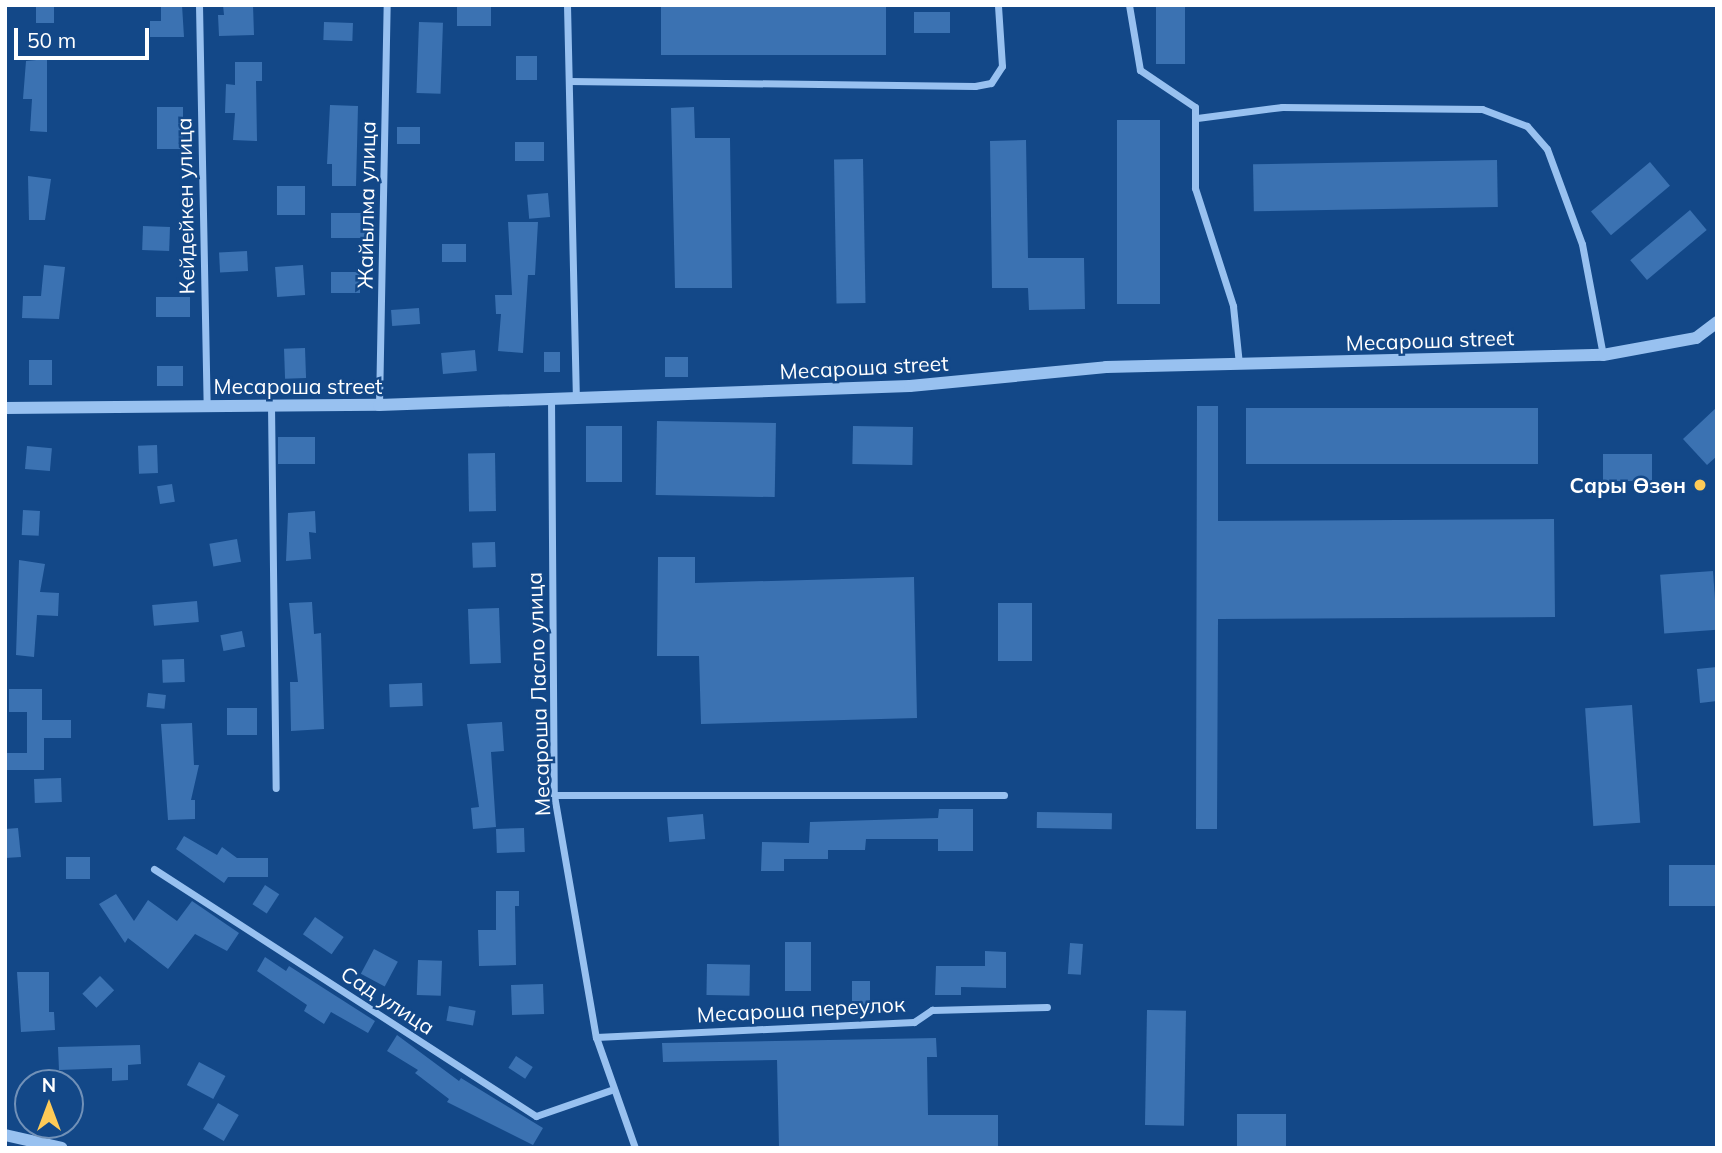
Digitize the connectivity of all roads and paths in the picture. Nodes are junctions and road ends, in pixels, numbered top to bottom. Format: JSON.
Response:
{"nodes":[{"id":1,"x":199,"y":5,"type":"edge"},
{"id":2,"x":387,"y":5,"type":"edge"},
{"id":3,"x":567,"y":5,"type":"edge"},
{"id":4,"x":998,"y":5,"type":"edge"},
{"id":5,"x":1129,"y":5,"type":"edge"},
{"id":6,"x":569,"y":81,"type":"junction"},
{"id":7,"x":1197,"y":118,"type":"junction"},
{"id":8,"x":1717,"y":322,"type":"edge"},
{"id":9,"x":1602,"y":355,"type":"junction"},
{"id":10,"x":1239,"y":364,"type":"junction"},
{"id":11,"x":576,"y":396,"type":"junction"},
{"id":12,"x":551,"y":398,"type":"junction"},
{"id":13,"x":207,"y":405,"type":"junction"},
{"id":14,"x":271,"y":405,"type":"junction"},
{"id":15,"x":379,"y":405,"type":"junction"},
{"id":16,"x":5,"y":408,"type":"edge"},
{"id":17,"x":276,"y":788,"type":"dead end"},
{"id":18,"x":554,"y":795,"type":"junction"},
{"id":19,"x":1004,"y":795,"type":"dead end"},
{"id":20,"x":154,"y":869,"type":"dead end"},
{"id":21,"x":1047,"y":1007,"type":"dead end"},
{"id":22,"x":596,"y":1037,"type":"junction"},
{"id":23,"x":611,"y":1090,"type":"junction"},
{"id":24,"x":5,"y":1135,"type":"edge"},
{"id":25,"x":62,"y":1148,"type":"edge"},
{"id":26,"x":635,"y":1148,"type":"edge"}],
"edges":[{"from":1,"to":13,"type":"street","name":"Кейдейкен улица"},
{"from":2,"to":15,"type":"street","name":"Жайылма улица"},
{"from":3,"to":6,"type":"street"},
{"from":4,"to":6,"type":"street"},
{"from":5,"to":7,"type":"street"},
{"from":6,"to":11,"type":"street"},
{"from":7,"to":9,"type":"street"},
{"from":7,"to":10,"type":"street"},
{"from":8,"to":9,"type":"street","name":"Месароша street"},
{"from":9,"to":10,"type":"street","name":"Месароша street"},
{"from":10,"to":11,"type":"street","name":"Месароша street"},
{"from":11,"to":12,"type":"street","name":"Месароша street"},
{"from":12,"to":15,"type":"street","name":"Месароша street"},
{"from":12,"to":18,"type":"street","name":"Месароша Ласло улица"},
{"from":13,"to":14,"type":"street","name":"Месароша street"},
{"from":13,"to":16,"type":"street","name":"Месароша street"},
{"from":14,"to":15,"type":"street","name":"Месароша street"},
{"from":14,"to":17,"type":"street"},
{"from":18,"to":19,"type":"street"},
{"from":18,"to":22,"type":"street","name":"Месароша Ласло улица"},
{"from":20,"to":23,"type":"street","name":"Сад улица"},
{"from":21,"to":22,"type":"street","name":"Месароша переулок"},
{"from":22,"to":23,"type":"street","name":"Месароша Ласло улица"},
{"from":23,"to":26,"type":"street","name":"Месароша Ласло улица"},
{"from":24,"to":25,"type":"street"}]}
